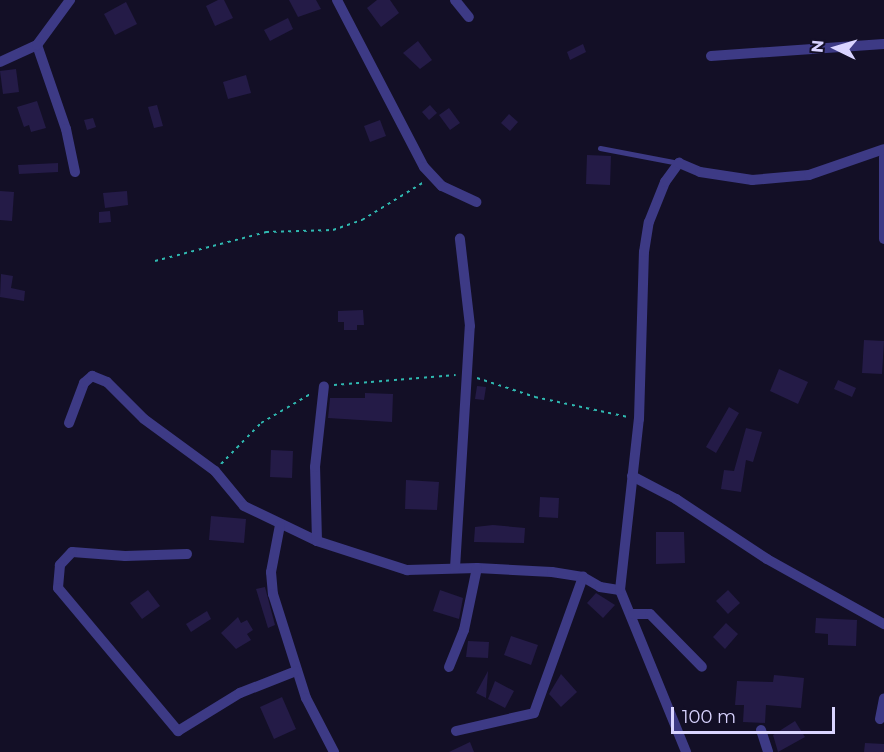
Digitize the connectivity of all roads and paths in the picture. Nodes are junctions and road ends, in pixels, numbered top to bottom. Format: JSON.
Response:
{"nodes":[{"id":1,"x":70,"y":0,"type":"edge"},
{"id":2,"x":337,"y":0,"type":"edge"},
{"id":3,"x":455,"y":0,"type":"edge"},
{"id":4,"x":469,"y":17,"type":"dead end"},
{"id":5,"x":884,"y":44,"type":"edge"},
{"id":6,"x":37,"y":45,"type":"junction"},
{"id":7,"x":711,"y":56,"type":"dead end"},
{"id":8,"x":0,"y":62,"type":"edge"},
{"id":9,"x":600,"y":148,"type":"dead end"},
{"id":10,"x":884,"y":149,"type":"edge"},
{"id":11,"x":884,"y":157,"type":"edge"},
{"id":12,"x":679,"y":163,"type":"junction"},
{"id":13,"x":75,"y":172,"type":"dead end"},
{"id":14,"x":432,"y":177,"type":"junction"},
{"id":15,"x":477,"y":202,"type":"dead end"},
{"id":16,"x":460,"y":239,"type":"dead end"},
{"id":17,"x":884,"y":239,"type":"edge"},
{"id":18,"x":154,"y":261,"type":"dead end"},
{"id":19,"x":467,"y":375,"type":"junction"},
{"id":20,"x":324,"y":386,"type":"dead end"},
{"id":21,"x":639,"y":419,"type":"junction"},
{"id":22,"x":69,"y":423,"type":"dead end"},
{"id":23,"x":632,"y":476,"type":"junction"},
{"id":24,"x":280,"y":525,"type":"junction"},
{"id":25,"x":317,"y":541,"type":"junction"},
{"id":26,"x":188,"y":554,"type":"dead end"},
{"id":27,"x":454,"y":568,"type":"junction"},
{"id":28,"x":477,"y":568,"type":"junction"},
{"id":29,"x":583,"y":577,"type":"junction"},
{"id":30,"x":620,"y":590,"type":"junction"},
{"id":31,"x":633,"y":614,"type":"junction"},
{"id":32,"x":884,"y":624,"type":"edge"},
{"id":33,"x":450,"y":667,"type":"dead end"},
{"id":34,"x":702,"y":667,"type":"dead end"},
{"id":35,"x":296,"y":671,"type":"junction"},
{"id":36,"x":884,"y":698,"type":"edge"},
{"id":37,"x":880,"y":719,"type":"dead end"},
{"id":38,"x":761,"y":730,"type":"dead end"},
{"id":39,"x":456,"y":732,"type":"dead end"},
{"id":40,"x":334,"y":752,"type":"edge"},
{"id":41,"x":686,"y":752,"type":"edge"},
{"id":42,"x":768,"y":752,"type":"edge"}],
"edges":[{"from":1,"to":6,"type":"street"},
{"from":2,"to":14,"type":"street"},
{"from":3,"to":4,"type":"street"},
{"from":5,"to":7,"type":"street"},
{"from":6,"to":8,"type":"street"},
{"from":6,"to":13,"type":"street"},
{"from":9,"to":12,"type":"lane"},
{"from":10,"to":12,"type":"street"},
{"from":11,"to":17,"type":"street"},
{"from":12,"to":21,"type":"street"},
{"from":14,"to":15,"type":"street"},
{"from":14,"to":18,"type":"path"},
{"from":16,"to":19,"type":"street"},
{"from":19,"to":21,"type":"path"},
{"from":19,"to":27,"type":"street"},
{"from":20,"to":25,"type":"street"},
{"from":21,"to":23,"type":"street"},
{"from":22,"to":24,"type":"street"},
{"from":23,"to":30,"type":"street"},
{"from":23,"to":32,"type":"street"},
{"from":24,"to":25,"type":"street"},
{"from":24,"to":35,"type":"street"},
{"from":25,"to":27,"type":"street"},
{"from":26,"to":35,"type":"street"},
{"from":27,"to":28,"type":"street"},
{"from":28,"to":29,"type":"street"},
{"from":28,"to":33,"type":"street"},
{"from":29,"to":30,"type":"street"},
{"from":29,"to":39,"type":"street"},
{"from":30,"to":31,"type":"street"},
{"from":31,"to":34,"type":"street"},
{"from":31,"to":41,"type":"street"},
{"from":35,"to":40,"type":"street"},
{"from":36,"to":37,"type":"street"},
{"from":38,"to":42,"type":"street"}]}
